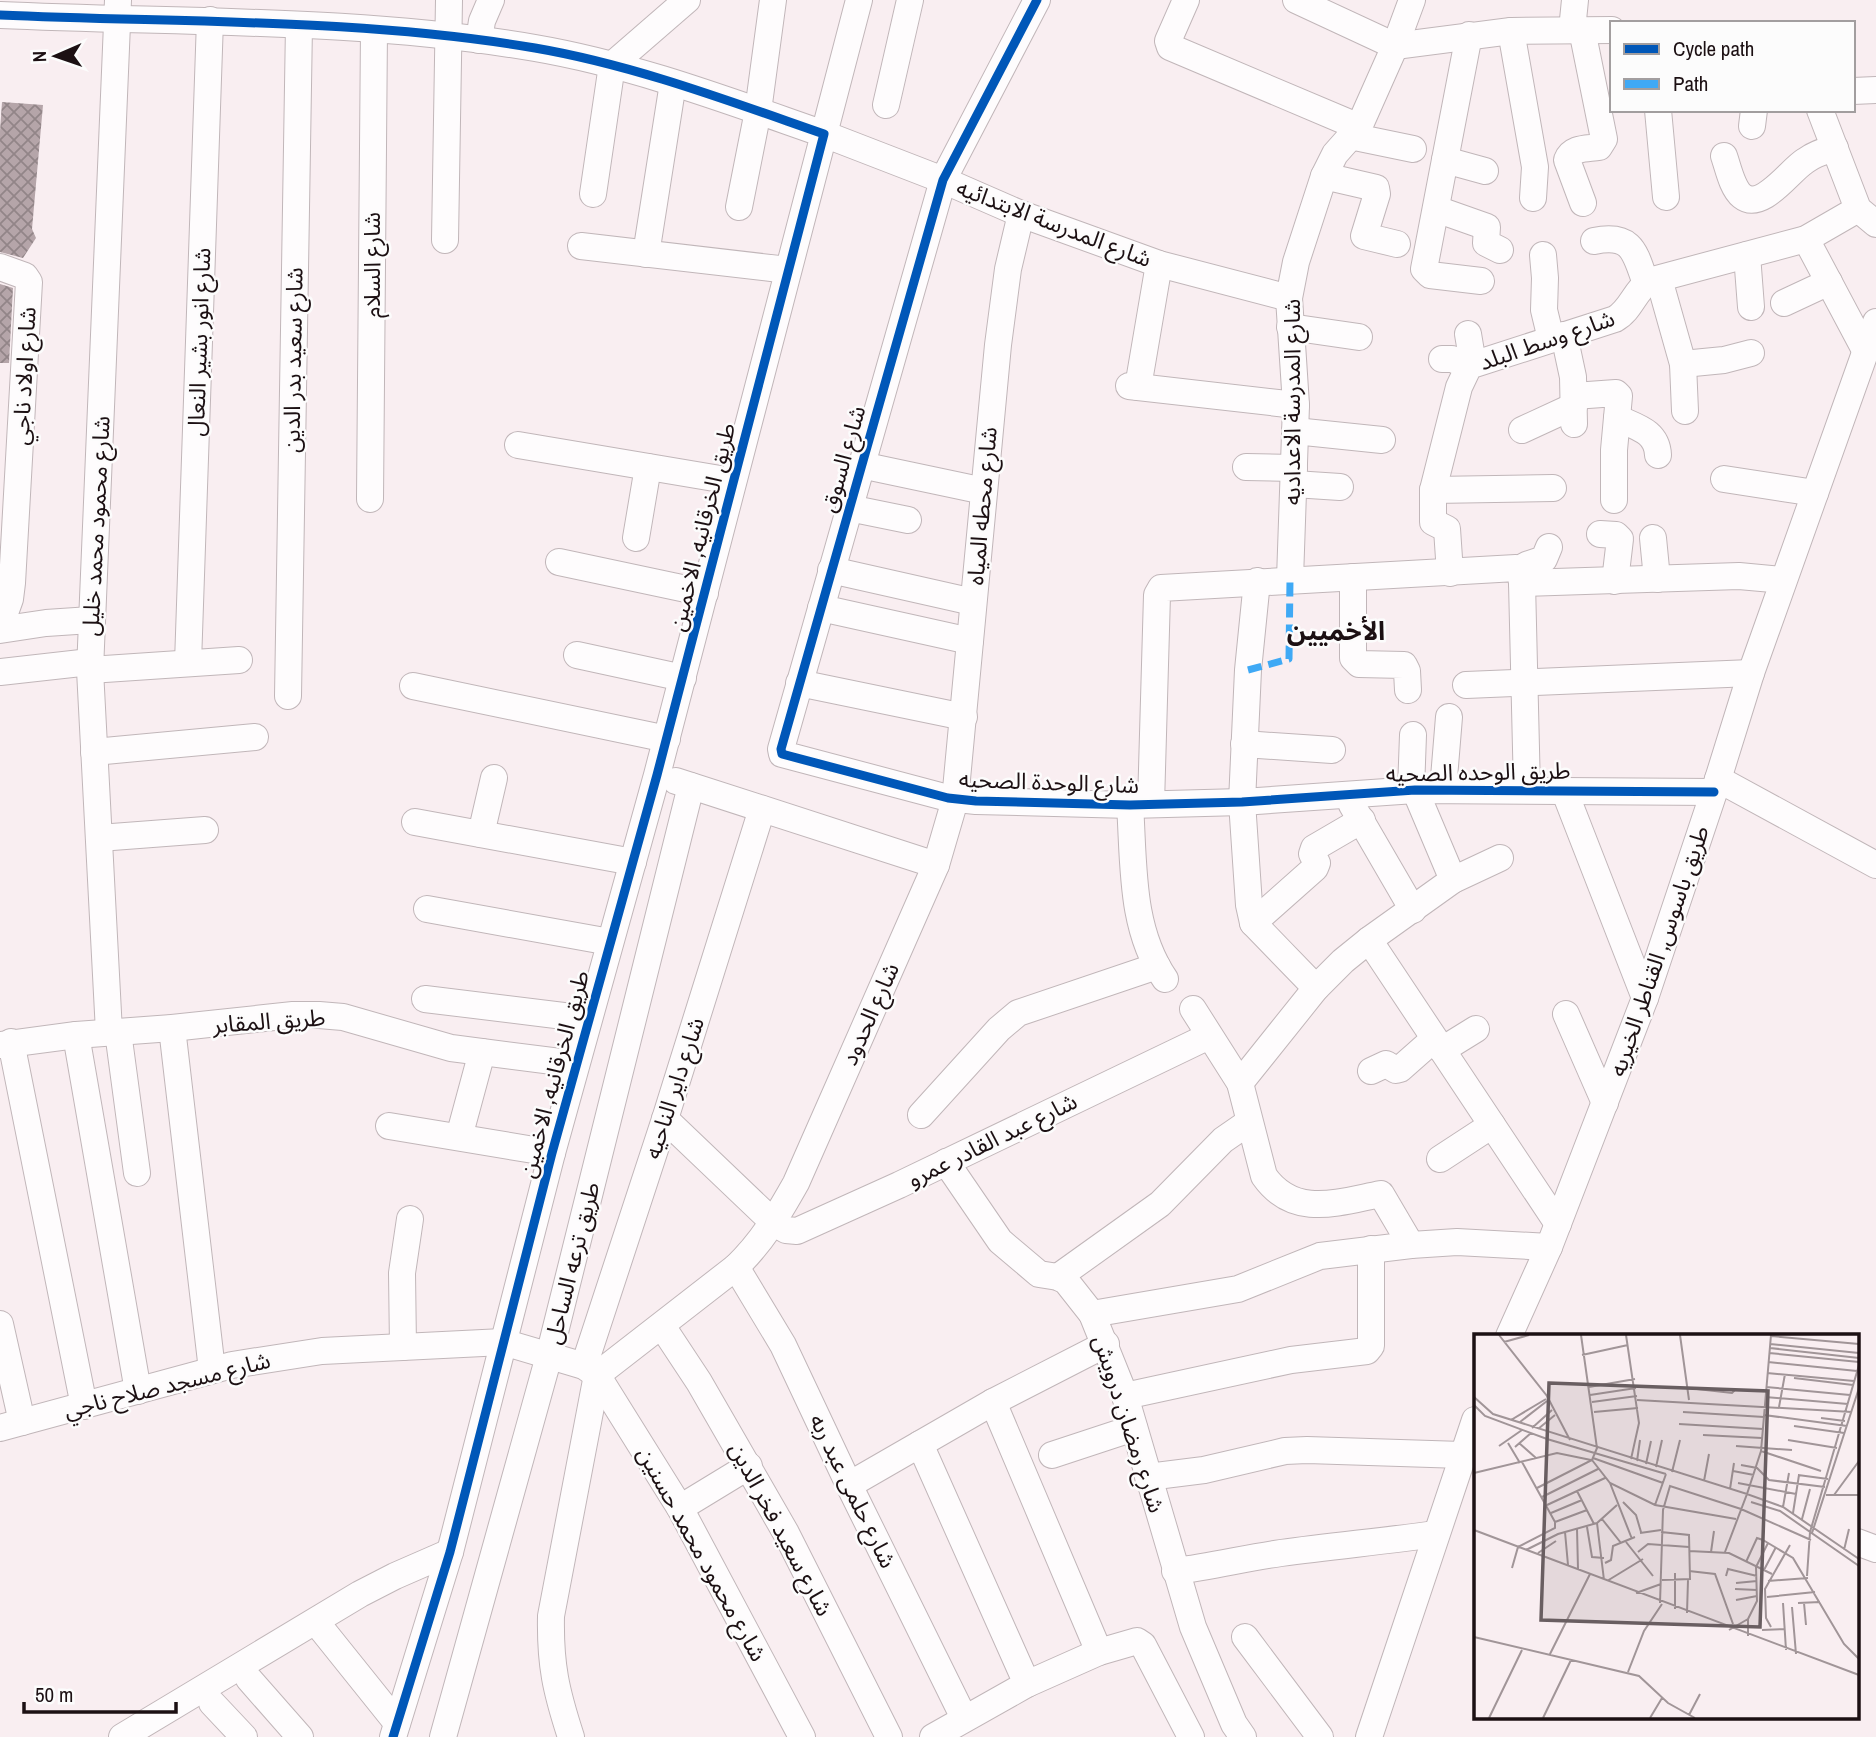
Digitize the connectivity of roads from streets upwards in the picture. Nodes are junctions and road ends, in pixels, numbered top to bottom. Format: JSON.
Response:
{"nodes":[{"id":1,"x":449,"y":0,"type":"edge"},
{"id":2,"x":491,"y":0,"type":"edge"},
{"id":3,"x":687,"y":0,"type":"edge"},
{"id":4,"x":773,"y":0,"type":"edge"},
{"id":5,"x":859,"y":0,"type":"edge"},
{"id":6,"x":910,"y":0,"type":"edge"},
{"id":7,"x":1037,"y":0,"type":"edge"},
{"id":8,"x":1185,"y":0,"type":"edge"},
{"id":9,"x":1296,"y":0,"type":"edge"},
{"id":10,"x":1412,"y":0,"type":"edge"},
{"id":11,"x":1575,"y":0,"type":"edge"},
{"id":12,"x":51,"y":9,"type":"edge"},
{"id":13,"x":117,"y":9,"type":"edge"},
{"id":14,"x":196,"y":13,"type":"edge"},
{"id":15,"x":0,"y":15,"type":"edge"},
{"id":16,"x":299,"y":25,"type":"junction"},
{"id":17,"x":374,"y":30,"type":"junction"},
{"id":18,"x":1511,"y":30,"type":"junction"},
{"id":19,"x":1577,"y":30,"type":"junction"},
{"id":20,"x":1610,"y":30,"type":"edge"},
{"id":21,"x":1469,"y":35,"type":"junction"},
{"id":22,"x":449,"y":37,"type":"junction"},
{"id":23,"x":479,"y":40,"type":"junction"},
{"id":24,"x":1395,"y":46,"type":"junction"},
{"id":25,"x":612,"y":65,"type":"junction"},
{"id":26,"x":673,"y":83,"type":"junction"},
{"id":27,"x":1876,"y":90,"type":"edge"},
{"id":28,"x":1855,"y":91,"type":"edge"},
{"id":29,"x":886,"y":105,"type":"dead end"},
{"id":30,"x":758,"y":111,"type":"junction"},
{"id":31,"x":1658,"y":112,"type":"edge"},
{"id":32,"x":1821,"y":112,"type":"edge"},
{"id":33,"x":1355,"y":131,"type":"junction"},
{"id":34,"x":824,"y":134,"type":"junction"},
{"id":35,"x":1835,"y":148,"type":"junction"},
{"id":36,"x":1413,"y":149,"type":"dead end"},
{"id":37,"x":1724,"y":156,"type":"dead end"},
{"id":38,"x":1445,"y":160,"type":"junction"},
{"id":39,"x":1485,"y":171,"type":"dead end"},
{"id":40,"x":1572,"y":174,"type":"junction"},
{"id":41,"x":1324,"y":176,"type":"junction"},
{"id":42,"x":943,"y":180,"type":"junction"},
{"id":43,"x":593,"y":194,"type":"dead end"},
{"id":44,"x":1666,"y":197,"type":"dead end"},
{"id":45,"x":1583,"y":203,"type":"dead end"},
{"id":46,"x":740,"y":207,"type":"dead end"},
{"id":47,"x":1436,"y":209,"type":"junction"},
{"id":48,"x":1021,"y":214,"type":"junction"},
{"id":49,"x":1867,"y":216,"type":"edge"},
{"id":50,"x":1806,"y":239,"type":"junction"},
{"id":51,"x":445,"y":240,"type":"dead end"},
{"id":52,"x":1594,"y":241,"type":"dead end"},
{"id":53,"x":1396,"y":244,"type":"dead end"},
{"id":54,"x":581,"y":246,"type":"dead end"},
{"id":55,"x":1500,"y":250,"type":"dead end"},
{"id":56,"x":646,"y":254,"type":"junction"},
{"id":57,"x":1543,"y":255,"type":"dead end"},
{"id":58,"x":1747,"y":255,"type":"junction"},
{"id":59,"x":1159,"y":264,"type":"junction"},
{"id":60,"x":0,"y":267,"type":"edge"},
{"id":61,"x":788,"y":270,"type":"junction"},
{"id":62,"x":1481,"y":281,"type":"dead end"},
{"id":63,"x":1653,"y":281,"type":"junction"},
{"id":64,"x":1829,"y":282,"type":"junction"},
{"id":65,"x":1289,"y":298,"type":"junction"},
{"id":66,"x":1784,"y":303,"type":"dead end"},
{"id":67,"x":1751,"y":307,"type":"dead end"},
{"id":68,"x":1876,"y":322,"type":"edge"},
{"id":69,"x":1290,"y":327,"type":"junction"},
{"id":70,"x":1468,"y":334,"type":"dead end"},
{"id":71,"x":1359,"y":337,"type":"dead end"},
{"id":72,"x":1558,"y":337,"type":"junction"},
{"id":73,"x":1866,"y":352,"type":"junction"},
{"id":74,"x":1751,"y":353,"type":"dead end"},
{"id":75,"x":1442,"y":359,"type":"dead end"},
{"id":76,"x":1471,"y":365,"type":"junction"},
{"id":77,"x":1683,"y":365,"type":"junction"},
{"id":78,"x":1574,"y":409,"type":"junction"},
{"id":79,"x":1685,"y":411,"type":"dead end"},
{"id":80,"x":1296,"y":418,"type":"junction"},
{"id":81,"x":1617,"y":418,"type":"junction"},
{"id":82,"x":1522,"y":430,"type":"dead end"},
{"id":83,"x":1382,"y":440,"type":"dead end"},
{"id":84,"x":518,"y":445,"type":"dead end"},
{"id":85,"x":1658,"y":455,"type":"dead end"},
{"id":86,"x":861,"y":465,"type":"junction"},
{"id":87,"x":648,"y":467,"type":"junction"},
{"id":88,"x":1246,"y":467,"type":"dead end"},
{"id":89,"x":1294,"y":476,"type":"junction"},
{"id":90,"x":1724,"y":479,"type":"dead end"},
{"id":91,"x":732,"y":481,"type":"junction"},
{"id":92,"x":1340,"y":486,"type":"dead end"},
{"id":93,"x":1553,"y":488,"type":"dead end"},
{"id":94,"x":1433,"y":490,"type":"junction"},
{"id":95,"x":984,"y":491,"type":"junction"},
{"id":96,"x":1815,"y":494,"type":"junction"},
{"id":97,"x":370,"y":499,"type":"dead end"},
{"id":98,"x":1614,"y":500,"type":"dead end"},
{"id":99,"x":849,"y":508,"type":"junction"},
{"id":100,"x":908,"y":520,"type":"dead end"},
{"id":101,"x":1600,"y":534,"type":"dead end"},
{"id":102,"x":636,"y":538,"type":"dead end"},
{"id":103,"x":1653,"y":538,"type":"dead end"},
{"id":104,"x":1549,"y":547,"type":"dead end"},
{"id":105,"x":559,"y":562,"type":"dead end"},
{"id":106,"x":831,"y":570,"type":"junction"},
{"id":107,"x":1450,"y":573,"type":"junction"},
{"id":108,"x":1521,"y":575,"type":"junction"},
{"id":109,"x":1353,"y":577,"type":"junction"},
{"id":110,"x":1290,"y":579,"type":"junction"},
{"id":111,"x":1657,"y":579,"type":"junction"},
{"id":112,"x":1615,"y":580,"type":"junction"},
{"id":113,"x":1783,"y":580,"type":"junction"},
{"id":114,"x":1257,"y":581,"type":"junction"},
{"id":115,"x":705,"y":593,"type":"junction"},
{"id":116,"x":974,"y":602,"type":"junction"},
{"id":117,"x":821,"y":608,"type":"junction"},
{"id":118,"x":91,"y":621,"type":"junction"},
{"id":119,"x":0,"y":629,"type":"edge"},
{"id":120,"x":970,"y":641,"type":"junction"},
{"id":121,"x":577,"y":655,"type":"dead end"},
{"id":122,"x":239,"y":660,"type":"dead end"},
{"id":123,"x":188,"y":663,"type":"junction"},
{"id":124,"x":90,"y":666,"type":"junction"},
{"id":125,"x":0,"y":672,"type":"edge"},
{"id":126,"x":1751,"y":673,"type":"junction"},
{"id":127,"x":683,"y":678,"type":"junction"},
{"id":128,"x":799,"y":683,"type":"junction"},
{"id":129,"x":1525,"y":683,"type":"junction"},
{"id":130,"x":1466,"y":685,"type":"dead end"},
{"id":131,"x":413,"y":686,"type":"dead end"},
{"id":132,"x":1408,"y":690,"type":"dead end"},
{"id":133,"x":288,"y":696,"type":"dead end"},
{"id":134,"x":1449,"y":717,"type":"dead end"},
{"id":135,"x":964,"y":718,"type":"junction"},
{"id":136,"x":1413,"y":735,"type":"dead end"},
{"id":137,"x":255,"y":737,"type":"dead end"},
{"id":138,"x":667,"y":739,"type":"junction"},
{"id":139,"x":1244,"y":744,"type":"junction"},
{"id":140,"x":781,"y":748,"type":"joint"},
{"id":141,"x":1332,"y":750,"type":"dead end"},
{"id":142,"x":94,"y":752,"type":"junction"},
{"id":143,"x":657,"y":775,"type":"junction"},
{"id":144,"x":494,"y":778,"type":"dead end"},
{"id":145,"x":1716,"y":785,"type":"junction"},
{"id":146,"x":691,"y":786,"type":"junction"},
{"id":147,"x":1413,"y":790,"type":"junction"},
{"id":148,"x":1443,"y":790,"type":"junction"},
{"id":149,"x":1527,"y":790,"type":"junction"},
{"id":150,"x":1564,"y":790,"type":"junction"},
{"id":151,"x":1345,"y":795,"type":"junction"},
{"id":152,"x":955,"y":800,"type":"junction"},
{"id":153,"x":1242,"y":802,"type":"junction"},
{"id":154,"x":1141,"y":805,"type":"junction"},
{"id":155,"x":762,"y":809,"type":"junction"},
{"id":156,"x":1362,"y":820,"type":"junction"},
{"id":157,"x":415,"y":822,"type":"dead end"},
{"id":158,"x":205,"y":830,"type":"dead end"},
{"id":159,"x":481,"y":834,"type":"junction"},
{"id":160,"x":99,"y":838,"type":"junction"},
{"id":161,"x":1500,"y":858,"type":"dead end"},
{"id":162,"x":633,"y":862,"type":"junction"},
{"id":163,"x":1876,"y":864,"type":"edge"},
{"id":164,"x":936,"y":865,"type":"junction"},
{"id":165,"x":1453,"y":880,"type":"junction"},
{"id":166,"x":427,"y":909,"type":"dead end"},
{"id":167,"x":1413,"y":910,"type":"junction"},
{"id":168,"x":1253,"y":922,"type":"junction"},
{"id":169,"x":1369,"y":940,"type":"junction"},
{"id":170,"x":610,"y":942,"type":"junction"},
{"id":171,"x":1316,"y":988,"type":"junction"},
{"id":172,"x":1645,"y":998,"type":"junction"},
{"id":173,"x":425,"y":999,"type":"dead end"},
{"id":174,"x":1193,"y":1009,"type":"dead end"},
{"id":175,"x":1566,"y":1014,"type":"dead end"},
{"id":176,"x":588,"y":1019,"type":"junction"},
{"id":177,"x":172,"y":1028,"type":"junction"},
{"id":178,"x":1476,"y":1029,"type":"dead end"},
{"id":179,"x":113,"y":1032,"type":"junction"},
{"id":180,"x":76,"y":1035,"type":"junction"},
{"id":181,"x":1209,"y":1037,"type":"junction"},
{"id":182,"x":5,"y":1043,"type":"edge"},
{"id":183,"x":1438,"y":1045,"type":"junction"},
{"id":184,"x":482,"y":1052,"type":"junction"},
{"id":185,"x":576,"y":1064,"type":"junction"},
{"id":186,"x":1371,"y":1071,"type":"dead end"},
{"id":187,"x":1240,"y":1083,"type":"junction"},
{"id":188,"x":1605,"y":1103,"type":"junction"},
{"id":189,"x":921,"y":1115,"type":"dead end"},
{"id":190,"x":665,"y":1119,"type":"junction"},
{"id":191,"x":1249,"y":1122,"type":"junction"},
{"id":192,"x":1492,"y":1125,"type":"junction"},
{"id":193,"x":389,"y":1126,"type":"dead end"},
{"id":194,"x":459,"y":1137,"type":"junction"},
{"id":195,"x":552,"y":1153,"type":"junction"},
{"id":196,"x":1440,"y":1159,"type":"dead end"},
{"id":197,"x":946,"y":1162,"type":"junction"},
{"id":198,"x":137,"y":1173,"type":"dead end"},
{"id":199,"x":410,"y":1219,"type":"dead end"},
{"id":200,"x":774,"y":1223,"type":"junction"},
{"id":201,"x":1554,"y":1236,"type":"junction"},
{"id":202,"x":1411,"y":1245,"type":"junction"},
{"id":203,"x":1371,"y":1249,"type":"junction"},
{"id":204,"x":736,"y":1267,"type":"junction"},
{"id":205,"x":1058,"y":1277,"type":"junction"},
{"id":206,"x":1092,"y":1314,"type":"junction"},
{"id":207,"x":0,"y":1324,"type":"edge"},
{"id":208,"x":662,"y":1326,"type":"junction"},
{"id":209,"x":1510,"y":1334,"type":"edge"},
{"id":210,"x":503,"y":1342,"type":"junction"},
{"id":211,"x":1106,"y":1343,"type":"junction"},
{"id":212,"x":403,"y":1347,"type":"junction"},
{"id":213,"x":549,"y":1356,"type":"junction"},
{"id":214,"x":212,"y":1370,"type":"junction"},
{"id":215,"x":590,"y":1370,"type":"junction"},
{"id":216,"x":138,"y":1391,"type":"junction"},
{"id":217,"x":1125,"y":1395,"type":"junction"},
{"id":218,"x":993,"y":1402,"type":"junction"},
{"id":219,"x":84,"y":1406,"type":"junction"},
{"id":220,"x":1474,"y":1423,"type":"edge"},
{"id":221,"x":11,"y":1425,"type":"edge"},
{"id":222,"x":1134,"y":1429,"type":"junction"},
{"id":223,"x":920,"y":1444,"type":"junction"},
{"id":224,"x":1052,"y":1455,"type":"dead end"},
{"id":225,"x":1462,"y":1455,"type":"junction"},
{"id":226,"x":749,"y":1466,"type":"junction"},
{"id":227,"x":1148,"y":1477,"type":"junction"},
{"id":228,"x":849,"y":1485,"type":"junction"},
{"id":229,"x":680,"y":1508,"type":"junction"},
{"id":230,"x":1436,"y":1534,"type":"junction"},
{"id":231,"x":1858,"y":1542,"type":"edge"},
{"id":232,"x":1876,"y":1549,"type":"edge"},
{"id":233,"x":450,"y":1552,"type":"junction"},
{"id":234,"x":1175,"y":1571,"type":"junction"},
{"id":235,"x":316,"y":1622,"type":"junction"},
{"id":236,"x":1245,"y":1637,"type":"dead end"},
{"id":237,"x":285,"y":1641,"type":"junction"},
{"id":238,"x":1099,"y":1652,"type":"junction"},
{"id":239,"x":248,"y":1679,"type":"junction"},
{"id":240,"x":1027,"y":1684,"type":"junction"},
{"id":241,"x":212,"y":1703,"type":"junction"},
{"id":242,"x":964,"y":1718,"type":"junction"},
{"id":243,"x":395,"y":1730,"type":"edge"},
{"id":244,"x":445,"y":1736,"type":"edge"},
{"id":245,"x":122,"y":1737,"type":"edge"},
{"id":246,"x":152,"y":1737,"type":"edge"},
{"id":247,"x":244,"y":1737,"type":"edge"},
{"id":248,"x":300,"y":1737,"type":"edge"},
{"id":249,"x":571,"y":1737,"type":"edge"},
{"id":250,"x":802,"y":1737,"type":"edge"},
{"id":251,"x":890,"y":1737,"type":"edge"},
{"id":252,"x":933,"y":1737,"type":"edge"},
{"id":253,"x":1191,"y":1737,"type":"edge"},
{"id":254,"x":1243,"y":1737,"type":"edge"},
{"id":255,"x":1320,"y":1737,"type":"edge"},
{"id":256,"x":1369,"y":1737,"type":"edge"}],
"edges":[{"from":1,"to":22,"type":"street"},
{"from":2,"to":23,"type":"street"},
{"from":3,"to":25,"type":"street"},
{"from":4,"to":30,"type":"street"},
{"from":5,"to":34,"type":"street","name":"طريق الخرقانيه, الاخمين"},
{"from":6,"to":29,"type":"street"},
{"from":7,"to":42,"type":"street","name":"شارع السوق"},
{"from":8,"to":33,"type":"street"},
{"from":9,"to":24,"type":"street"},
{"from":10,"to":24,"type":"street","name":"شارع المدرسة الاعداديه"},
{"from":11,"to":19,"type":"street"},
{"from":12,"to":13,"type":"street"},
{"from":12,"to":15,"type":"street"},
{"from":13,"to":14,"type":"street"},
{"from":13,"to":118,"type":"street","name":"شارع محمود محمد خليل"},
{"from":14,"to":16,"type":"street"},
{"from":14,"to":123,"type":"street","name":"شارع انور بشير النعال"},
{"from":16,"to":17,"type":"street"},
{"from":16,"to":133,"type":"street","name":"شارع سعيد بدر الدين"},
{"from":17,"to":22,"type":"street"},
{"from":17,"to":97,"type":"street","name":"شارع السلام"},
{"from":18,"to":19,"type":"street"},
{"from":18,"to":21,"type":"street"},
{"from":18,"to":40,"type":"street"},
{"from":19,"to":20,"type":"street"},
{"from":19,"to":40,"type":"street"},
{"from":21,"to":24,"type":"street"},
{"from":21,"to":38,"type":"street"},
{"from":22,"to":23,"type":"street"},
{"from":22,"to":51,"type":"street"},
{"from":23,"to":25,"type":"street"},
{"from":24,"to":33,"type":"street","name":"شارع المدرسة الاعداديه"},
{"from":25,"to":26,"type":"street"},
{"from":25,"to":43,"type":"street"},
{"from":26,"to":30,"type":"street"},
{"from":26,"to":56,"type":"street"},
{"from":27,"to":28,"type":"street"},
{"from":30,"to":34,"type":"street"},
{"from":30,"to":46,"type":"street"},
{"from":31,"to":44,"type":"street"},
{"from":32,"to":35,"type":"street"},
{"from":33,"to":36,"type":"street"},
{"from":33,"to":41,"type":"street","name":"شارع المدرسة الاعداديه"},
{"from":34,"to":42,"type":"street","name":"شارع المدرسة الابتدائيه"},
{"from":34,"to":61,"type":"street","name":"طريق الخرقانيه, الاخمين"},
{"from":35,"to":37,"type":"street"},
{"from":35,"to":49,"type":"street"},
{"from":38,"to":39,"type":"street"},
{"from":38,"to":47,"type":"street"},
{"from":40,"to":45,"type":"street"},
{"from":41,"to":53,"type":"street"},
{"from":41,"to":65,"type":"street","name":"شارع المدرسة الاعداديه"},
{"from":42,"to":48,"type":"street","name":"شارع المدرسة الابتدائيه"},
{"from":42,"to":86,"type":"street","name":"شارع السوق"},
{"from":47,"to":55,"type":"street"},
{"from":47,"to":62,"type":"street"},
{"from":48,"to":59,"type":"street","name":"شارع المدرسة الابتدائيه"},
{"from":48,"to":95,"type":"street","name":"شارع محطه المياه"},
{"from":49,"to":50,"type":"street"},
{"from":50,"to":58,"type":"street"},
{"from":50,"to":64,"type":"street"},
{"from":52,"to":63,"type":"street"},
{"from":54,"to":56,"type":"street"},
{"from":56,"to":61,"type":"street"},
{"from":57,"to":72,"type":"street"},
{"from":58,"to":63,"type":"street"},
{"from":58,"to":67,"type":"street"},
{"from":59,"to":65,"type":"street","name":"شارع المدرسة الابتدائيه"},
{"from":59,"to":80,"type":"street"},
{"from":60,"to":119,"type":"street","name":"شارع اولاد ناجي"},
{"from":61,"to":91,"type":"street","name":"طريق الخرقانيه, الاخمين"},
{"from":63,"to":72,"type":"street","name":"شارع وسط البلد"},
{"from":63,"to":77,"type":"street"},
{"from":64,"to":66,"type":"street"},
{"from":64,"to":73,"type":"street"},
{"from":65,"to":69,"type":"street","name":"شارع المدرسة الاعداديه"},
{"from":68,"to":73,"type":"street","name":"طريق باسوس, القناطر الخيريه"},
{"from":69,"to":71,"type":"street"},
{"from":69,"to":80,"type":"street","name":"شارع المدرسة الاعداديه"},
{"from":70,"to":76,"type":"street"},
{"from":72,"to":76,"type":"street","name":"شارع وسط البلد"},
{"from":72,"to":78,"type":"street"},
{"from":73,"to":96,"type":"street","name":"طريق باسوس, القناطر الخيريه"},
{"from":74,"to":77,"type":"street"},
{"from":75,"to":76,"type":"street"},
{"from":76,"to":94,"type":"street","name":"شارع وسط البلد"},
{"from":77,"to":79,"type":"street"},
{"from":78,"to":81,"type":"street"},
{"from":78,"to":82,"type":"street"},
{"from":80,"to":83,"type":"street"},
{"from":80,"to":89,"type":"street","name":"شارع المدرسة الاعداديه"},
{"from":81,"to":85,"type":"street"},
{"from":81,"to":98,"type":"street"},
{"from":84,"to":87,"type":"street"},
{"from":86,"to":95,"type":"street"},
{"from":86,"to":99,"type":"street","name":"شارع السوق"},
{"from":87,"to":91,"type":"street"},
{"from":87,"to":102,"type":"street"},
{"from":88,"to":89,"type":"street"},
{"from":89,"to":92,"type":"street"},
{"from":89,"to":110,"type":"street","name":"شارع المدرسة الاعداديه"},
{"from":90,"to":96,"type":"street"},
{"from":91,"to":115,"type":"street","name":"طريق الخرقانيه, الاخمين"},
{"from":93,"to":94,"type":"street"},
{"from":94,"to":107,"type":"street","name":"شارع وسط البلد"},
{"from":95,"to":116,"type":"street","name":"شارع محطه المياه"},
{"from":96,"to":113,"type":"street","name":"طريق باسوس, القناطر الخيريه"},
{"from":99,"to":100,"type":"street"},
{"from":99,"to":106,"type":"street","name":"شارع السوق"},
{"from":101,"to":112,"type":"street"},
{"from":103,"to":111,"type":"street"},
{"from":104,"to":108,"type":"street"},
{"from":105,"to":115,"type":"street"},
{"from":106,"to":116,"type":"street"},
{"from":106,"to":117,"type":"street","name":"شارع السوق"},
{"from":107,"to":108,"type":"street"},
{"from":107,"to":109,"type":"street"},
{"from":108,"to":112,"type":"street"},
{"from":108,"to":129,"type":"street"},
{"from":109,"to":110,"type":"street"},
{"from":109,"to":132,"type":"street"},
{"from":110,"to":114,"type":"street"},
{"from":111,"to":112,"type":"street"},
{"from":111,"to":113,"type":"street"},
{"from":113,"to":126,"type":"street","name":"طريق باسوس, القناطر الخيريه"},
{"from":114,"to":139,"type":"street"},
{"from":114,"to":154,"type":"street"},
{"from":115,"to":127,"type":"street","name":"طريق الخرقانيه, الاخمين"},
{"from":116,"to":120,"type":"street","name":"شارع محطه المياه"},
{"from":117,"to":120,"type":"street"},
{"from":117,"to":128,"type":"street","name":"شارع السوق"},
{"from":118,"to":119,"type":"street","name":"شارع اولاد ناجي"},
{"from":118,"to":124,"type":"street","name":"شارع محمود محمد خليل"},
{"from":120,"to":135,"type":"street","name":"شارع محطه المياه"},
{"from":121,"to":127,"type":"street"},
{"from":122,"to":123,"type":"street"},
{"from":123,"to":124,"type":"street"},
{"from":124,"to":125,"type":"street"},
{"from":124,"to":142,"type":"street","name":"شارع محمود محمد خليل"},
{"from":126,"to":129,"type":"street"},
{"from":126,"to":145,"type":"street","name":"طريق باسوس, القناطر الخيريه"},
{"from":127,"to":138,"type":"street","name":"طريق الخرقانيه, الاخمين"},
{"from":128,"to":135,"type":"street"},
{"from":128,"to":140,"type":"street","name":"شارع السوق"},
{"from":129,"to":130,"type":"street"},
{"from":129,"to":149,"type":"street"},
{"from":131,"to":138,"type":"street"},
{"from":134,"to":148,"type":"street"},
{"from":135,"to":152,"type":"street","name":"شارع محطه المياه"},
{"from":136,"to":147,"type":"street"},
{"from":137,"to":142,"type":"street"},
{"from":138,"to":143,"type":"street","name":"طريق الخرقانيه, الاخمين"},
{"from":139,"to":141,"type":"street"},
{"from":139,"to":153,"type":"street"},
{"from":140,"to":152,"type":"street","name":"شارع الوحدة الصحيه"},
{"from":142,"to":160,"type":"street","name":"شارع محمود محمد خليل"},
{"from":143,"to":146,"type":"street"},
{"from":143,"to":162,"type":"street","name":"طريق الخرقانيه, الاخمين"},
{"from":144,"to":159,"type":"street"},
{"from":145,"to":150,"type":"street","name":"طريق الوحده الصحيه"},
{"from":145,"to":163,"type":"street"},
{"from":145,"to":172,"type":"street","name":"طريق باسوس, القناطر الخيريه"},
{"from":146,"to":155,"type":"street"},
{"from":146,"to":213,"type":"street","name":"طريق ترعه الساحل"},
{"from":147,"to":148,"type":"street","name":"طريق الوحده الصحيه"},
{"from":147,"to":151,"type":"street","name":"طريق الوحده الصحيه"},
{"from":147,"to":165,"type":"street"},
{"from":148,"to":149,"type":"street","name":"طريق الوحده الصحيه"},
{"from":149,"to":150,"type":"street","name":"طريق الوحده الصحيه"},
{"from":150,"to":172,"type":"street"},
{"from":151,"to":153,"type":"street","name":"طريق الوحده الصحيه"},
{"from":151,"to":156,"type":"street"},
{"from":152,"to":154,"type":"street","name":"شارع الوحدة الصحيه"},
{"from":152,"to":164,"type":"street","name":"شارع الحدود"},
{"from":153,"to":154,"type":"street","name":"شارع الوحدة الصحيه"},
{"from":153,"to":168,"type":"street"},
{"from":154,"to":189,"type":"street"},
{"from":155,"to":164,"type":"street"},
{"from":155,"to":190,"type":"street","name":"شارع داير الناحيه"},
{"from":156,"to":167,"type":"street"},
{"from":156,"to":168,"type":"street"},
{"from":157,"to":159,"type":"street"},
{"from":158,"to":160,"type":"street"},
{"from":159,"to":162,"type":"street"},
{"from":160,"to":179,"type":"street","name":"شارع محمود محمد خليل"},
{"from":161,"to":165,"type":"street"},
{"from":162,"to":170,"type":"street","name":"طريق الخرقانيه, الاخمين"},
{"from":164,"to":200,"type":"street","name":"شارع الحدود"},
{"from":165,"to":167,"type":"street"},
{"from":166,"to":170,"type":"street"},
{"from":167,"to":169,"type":"street"},
{"from":168,"to":171,"type":"street"},
{"from":169,"to":171,"type":"street"},
{"from":169,"to":183,"type":"street"},
{"from":170,"to":176,"type":"street","name":"طريق الخرقانيه, الاخمين"},
{"from":171,"to":187,"type":"street"},
{"from":172,"to":188,"type":"street","name":"طريق باسوس, القناطر الخيريه"},
{"from":173,"to":176,"type":"street"},
{"from":174,"to":181,"type":"street"},
{"from":175,"to":188,"type":"street"},
{"from":176,"to":185,"type":"street","name":"طريق الخرقانيه, الاخمين"},
{"from":177,"to":179,"type":"street","name":"طريق المقابر"},
{"from":177,"to":184,"type":"street","name":"طريق المقابر"},
{"from":177,"to":214,"type":"street"},
{"from":178,"to":183,"type":"street"},
{"from":179,"to":180,"type":"street","name":"طريق المقابر"},
{"from":179,"to":198,"type":"street","name":"شارع محمود محمد خليل"},
{"from":180,"to":182,"type":"street","name":"طريق المقابر"},
{"from":180,"to":216,"type":"street"},
{"from":181,"to":187,"type":"street"},
{"from":181,"to":197,"type":"street","name":"شارع عبد القادر عمرو"},
{"from":182,"to":219,"type":"street"},
{"from":183,"to":186,"type":"street"},
{"from":183,"to":192,"type":"street"},
{"from":184,"to":185,"type":"street","name":"طريق المقابر"},
{"from":184,"to":194,"type":"street"},
{"from":185,"to":195,"type":"street","name":"طريق الخرقانيه, الاخمين"},
{"from":187,"to":191,"type":"street"},
{"from":188,"to":201,"type":"street","name":"طريق باسوس, القناطر الخيريه"},
{"from":190,"to":200,"type":"street"},
{"from":190,"to":215,"type":"street","name":"شارع داير الناحيه"},
{"from":191,"to":202,"type":"street"},
{"from":191,"to":205,"type":"street"},
{"from":192,"to":196,"type":"street"},
{"from":192,"to":201,"type":"street"},
{"from":193,"to":194,"type":"street"},
{"from":194,"to":195,"type":"street"},
{"from":195,"to":210,"type":"street","name":"طريق الخرقانيه, الاخمين"},
{"from":197,"to":200,"type":"street","name":"شارع عبد القادر عمرو"},
{"from":197,"to":205,"type":"street","name":"شارع رمضان درويش"},
{"from":199,"to":212,"type":"street"},
{"from":200,"to":204,"type":"street","name":"شارع الحدود"},
{"from":201,"to":202,"type":"street"},
{"from":201,"to":209,"type":"street","name":"طريق باسوس, القناطر الخيريه"},
{"from":202,"to":203,"type":"street"},
{"from":203,"to":206,"type":"street"},
{"from":203,"to":217,"type":"street"},
{"from":204,"to":208,"type":"street","name":"شارع الحدود"},
{"from":204,"to":228,"type":"street","name":"شارع حلمى عبد ربه"},
{"from":205,"to":206,"type":"street","name":"شارع رمضان درويش"},
{"from":206,"to":211,"type":"street","name":"شارع رمضان درويش"},
{"from":207,"to":221,"type":"street"},
{"from":208,"to":215,"type":"street","name":"شارع الحدود"},
{"from":208,"to":226,"type":"street","name":"شارع سعيد فخر الدين"},
{"from":210,"to":212,"type":"street","name":"شارع مسجد صلاح ناجي"},
{"from":210,"to":213,"type":"street","name":"شارع مسجد صلاح ناجي"},
{"from":210,"to":233,"type":"street","name":"طريق الخرقانيه, الاخمين"},
{"from":211,"to":217,"type":"street","name":"شارع رمضان درويش"},
{"from":211,"to":218,"type":"street"},
{"from":212,"to":214,"type":"street","name":"شارع مسجد صلاح ناجي"},
{"from":213,"to":215,"type":"street","name":"شارع مسجد صلاح ناجي"},
{"from":213,"to":244,"type":"street","name":"طريق ترعه الساحل"},
{"from":214,"to":216,"type":"street","name":"شارع مسجد صلاح ناجي"},
{"from":215,"to":229,"type":"street","name":"شارع محمود محمد حسنين"},
{"from":215,"to":249,"type":"street","name":"شارع داير الناحيه"},
{"from":216,"to":219,"type":"street","name":"شارع مسجد صلاح ناجي"},
{"from":217,"to":222,"type":"street","name":"شارع رمضان درويش"},
{"from":218,"to":223,"type":"street"},
{"from":218,"to":238,"type":"street"},
{"from":219,"to":221,"type":"street","name":"شارع مسجد صلاح ناجي"},
{"from":220,"to":225,"type":"street"},
{"from":222,"to":224,"type":"street"},
{"from":222,"to":227,"type":"street","name":"شارع رمضان درويش"},
{"from":223,"to":228,"type":"street"},
{"from":223,"to":240,"type":"street"},
{"from":225,"to":227,"type":"street"},
{"from":225,"to":230,"type":"street"},
{"from":226,"to":229,"type":"street"},
{"from":226,"to":251,"type":"street","name":"شارع سعيد فخر الدين"},
{"from":227,"to":234,"type":"street","name":"شارع رمضان درويش"},
{"from":228,"to":242,"type":"street","name":"شارع حلمى عبد ربه"},
{"from":229,"to":250,"type":"street","name":"شارع محمود محمد حسنين"},
{"from":230,"to":234,"type":"street"},
{"from":230,"to":256,"type":"street"},
{"from":231,"to":232,"type":"street"},
{"from":233,"to":235,"type":"street"},
{"from":233,"to":243,"type":"street","name":"طريق الخرقانيه, الاخمين"},
{"from":234,"to":254,"type":"street","name":"شارع رمضان درويش"},
{"from":235,"to":237,"type":"street"},
{"from":235,"to":243,"type":"street"},
{"from":236,"to":255,"type":"street"},
{"from":237,"to":239,"type":"street"},
{"from":237,"to":245,"type":"street"},
{"from":238,"to":240,"type":"street"},
{"from":238,"to":253,"type":"street"},
{"from":239,"to":241,"type":"street"},
{"from":239,"to":248,"type":"street"},
{"from":240,"to":242,"type":"street"},
{"from":241,"to":246,"type":"street"},
{"from":241,"to":247,"type":"street"},
{"from":242,"to":252,"type":"street"}]}
